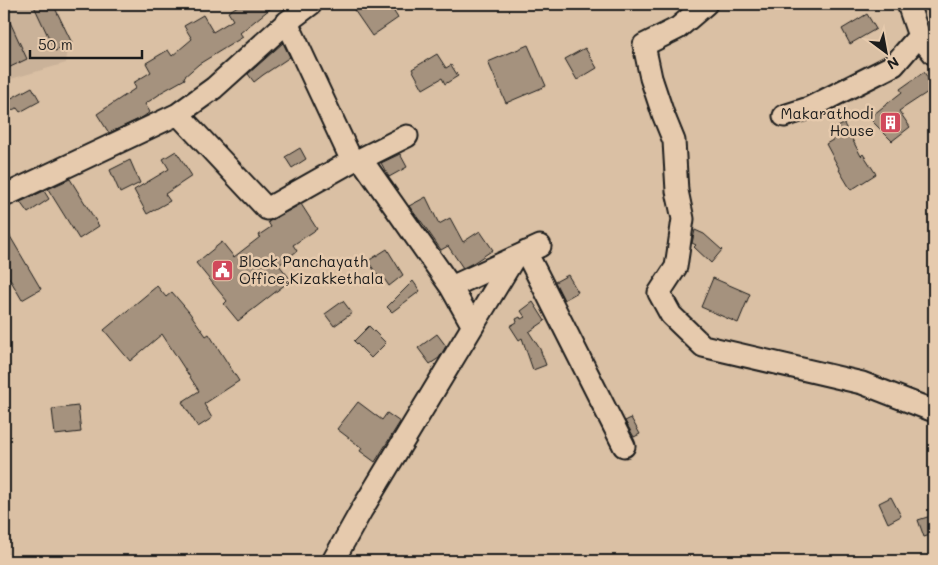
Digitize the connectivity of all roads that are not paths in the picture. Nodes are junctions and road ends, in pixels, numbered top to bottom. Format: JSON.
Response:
{"nodes":[{"id":1,"x":311,"y":4,"type":"edge"},
{"id":2,"x":706,"y":4,"type":"edge"},
{"id":3,"x":908,"y":4,"type":"edge"},
{"id":4,"x":287,"y":22,"type":"junction"},
{"id":5,"x":919,"y":36,"type":"junction"},
{"id":6,"x":934,"y":54,"type":"edge"},
{"id":7,"x":178,"y":114,"type":"junction"},
{"id":8,"x":784,"y":116,"type":"dead end"},
{"id":9,"x":407,"y":136,"type":"dead end"},
{"id":10,"x":356,"y":160,"type":"junction"},
{"id":11,"x":4,"y":196,"type":"edge"},
{"id":12,"x":527,"y":252,"type":"junction"},
{"id":13,"x":451,"y":287,"type":"junction"},
{"id":14,"x":473,"y":326,"type":"junction"},
{"id":15,"x":934,"y":410,"type":"edge"},
{"id":16,"x":624,"y":446,"type":"dead end"},
{"id":17,"x":332,"y":561,"type":"edge"}],
"edges":[{"from":1,"to":4,"type":"street"},
{"from":2,"to":15,"type":"street"},
{"from":3,"to":5,"type":"street"},
{"from":4,"to":7,"type":"street"},
{"from":4,"to":10,"type":"street"},
{"from":5,"to":6,"type":"street"},
{"from":5,"to":8,"type":"street"},
{"from":7,"to":10,"type":"street"},
{"from":7,"to":11,"type":"street"},
{"from":9,"to":10,"type":"street"},
{"from":10,"to":13,"type":"street"},
{"from":12,"to":13,"type":"street"},
{"from":12,"to":14,"type":"street"},
{"from":12,"to":16,"type":"street"},
{"from":13,"to":14,"type":"street"},
{"from":14,"to":17,"type":"street"}]}
